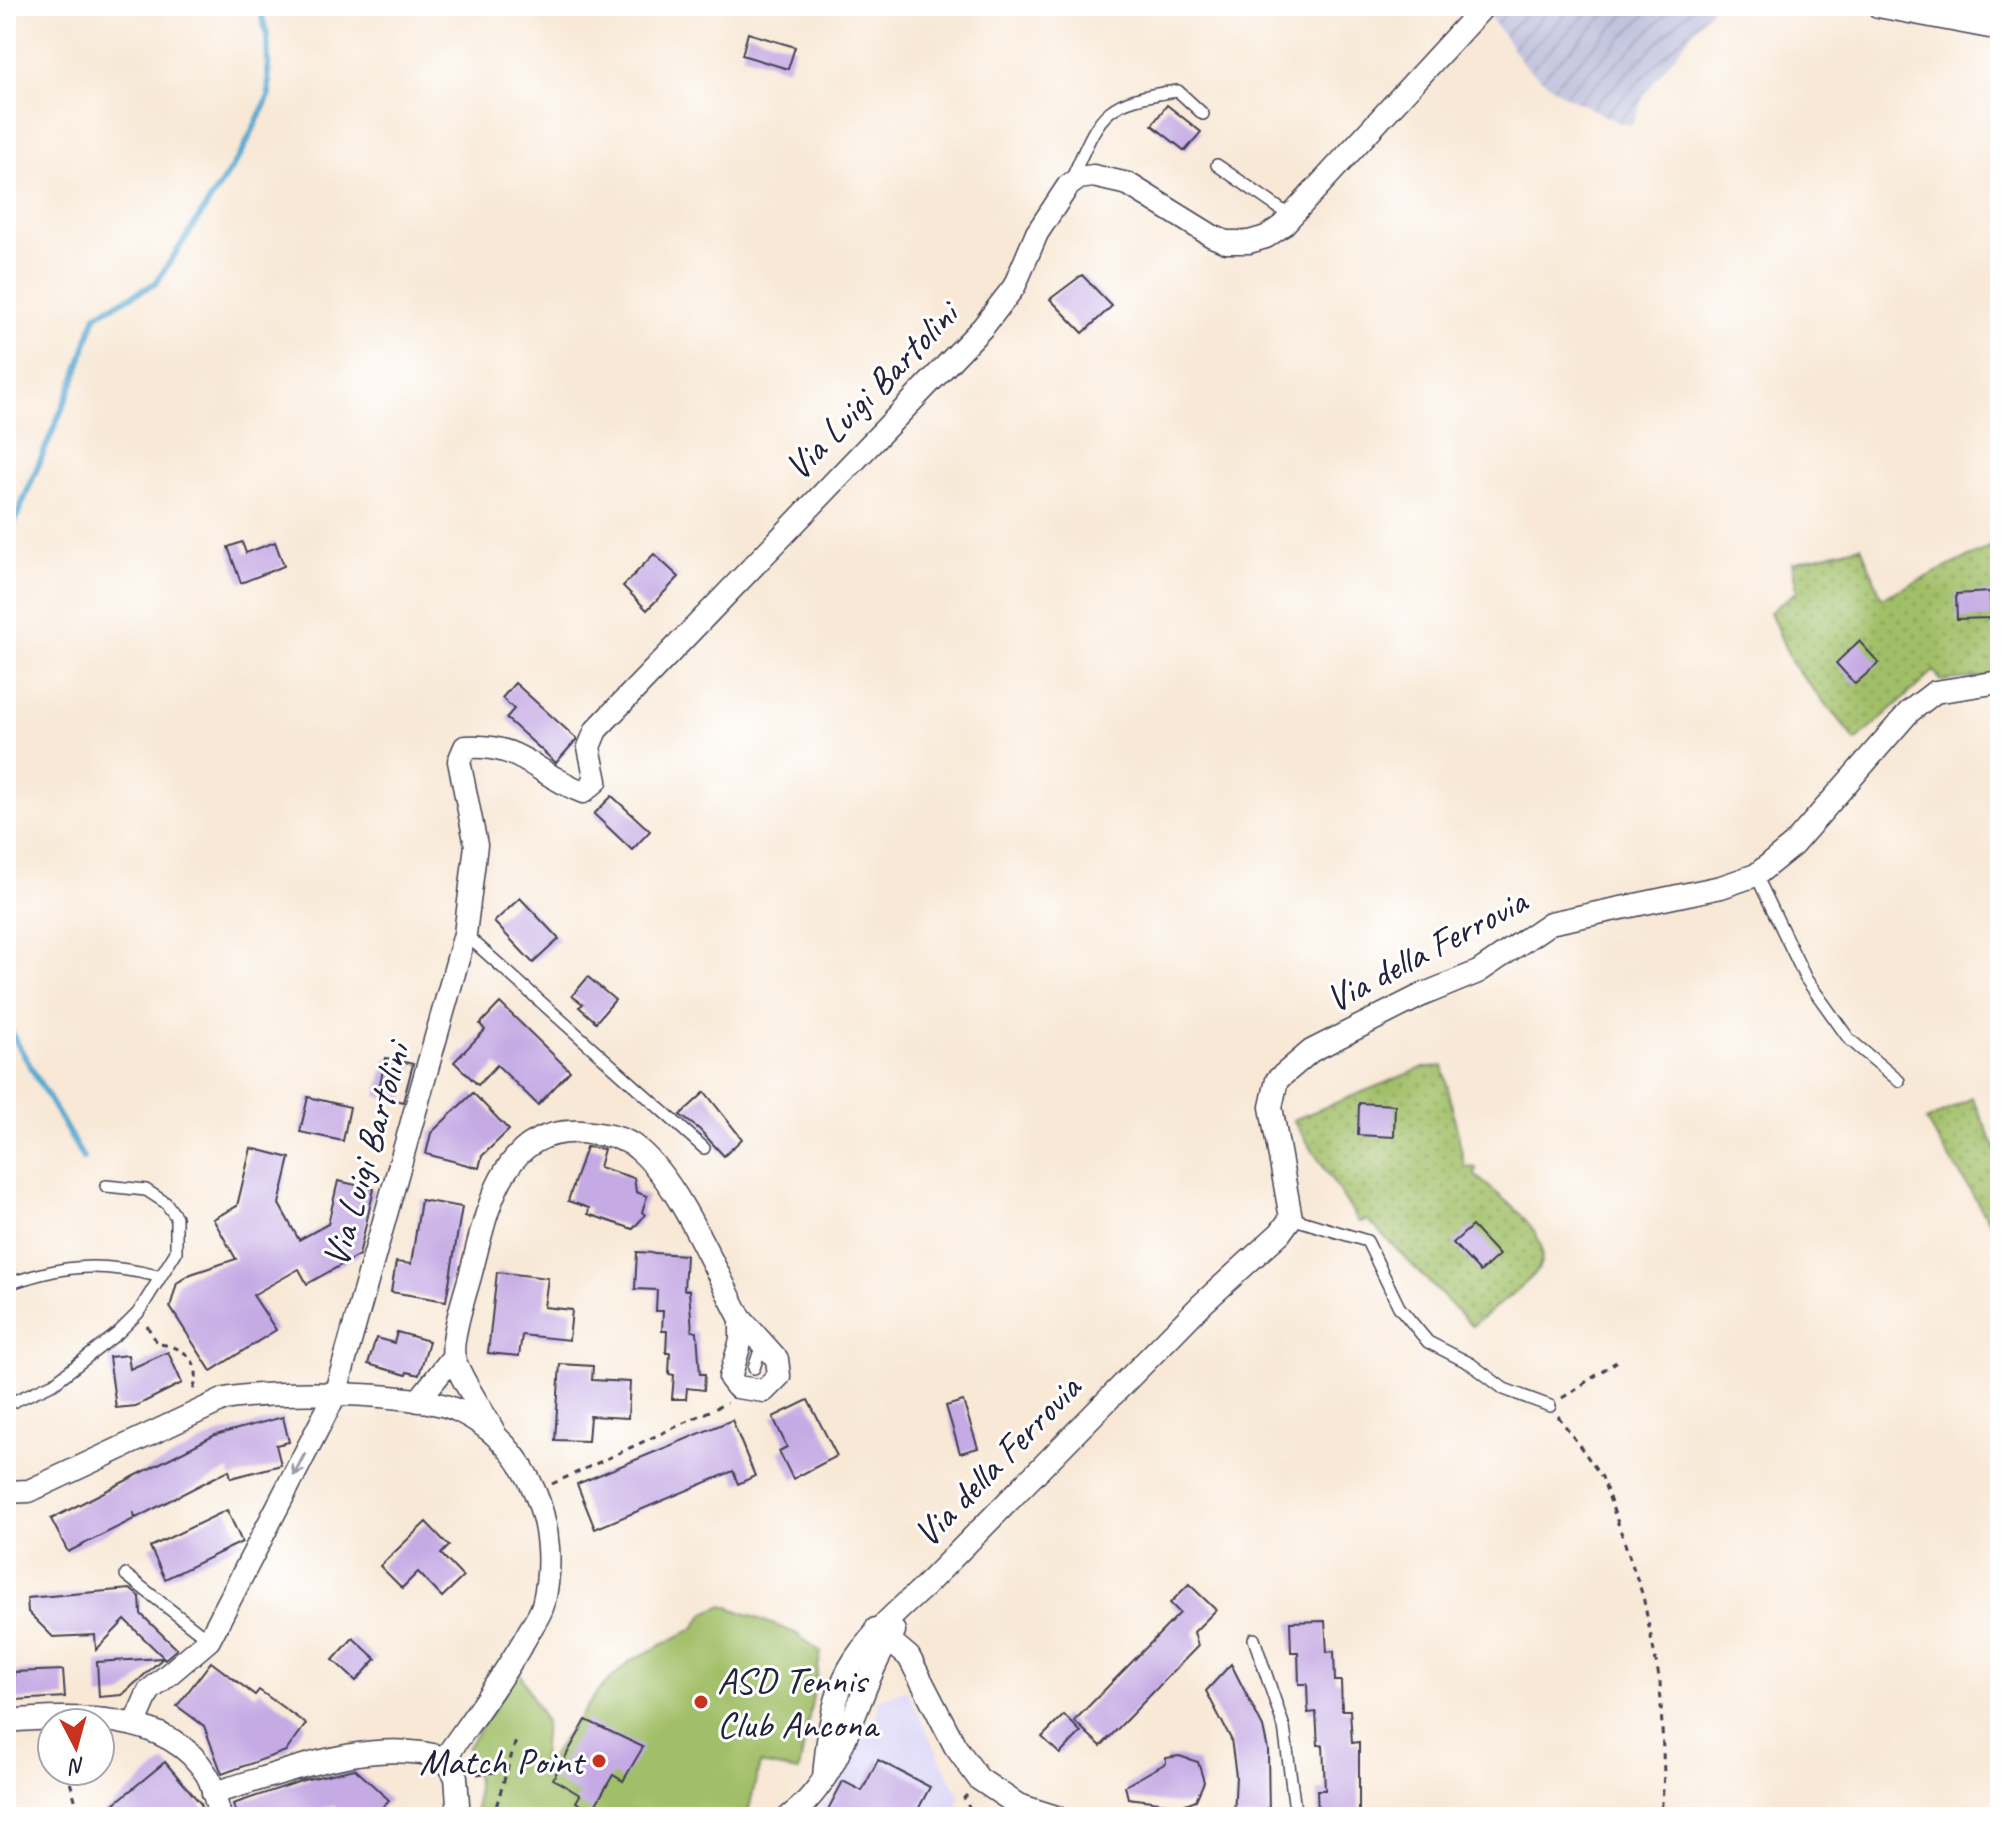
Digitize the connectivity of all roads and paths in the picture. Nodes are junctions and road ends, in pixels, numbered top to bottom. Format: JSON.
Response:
{"nodes":[{"id":1,"x":1484,"y":6,"type":"edge"},
{"id":2,"x":1878,"y":6,"type":"edge"},
{"id":3,"x":2000,"y":29,"type":"edge"},
{"id":4,"x":1203,"y":114,"type":"dead end"},
{"id":5,"x":1217,"y":165,"type":"dead end"},
{"id":6,"x":1068,"y":186,"type":"junction"},
{"id":7,"x":1304,"y":204,"type":"junction"},
{"id":8,"x":2000,"y":682,"type":"edge"},
{"id":9,"x":1756,"y":875,"type":"junction"},
{"id":10,"x":465,"y":934,"type":"junction"},
{"id":11,"x":1899,"y":1081,"type":"dead end"},
{"id":12,"x":704,"y":1148,"type":"dead end"},
{"id":13,"x":106,"y":1186,"type":"dead end"},
{"id":14,"x":1291,"y":1218,"type":"junction"},
{"id":15,"x":158,"y":1276,"type":"junction"},
{"id":16,"x":6,"y":1285,"type":"edge"},
{"id":17,"x":138,"y":1313,"type":"junction"},
{"id":18,"x":741,"y":1319,"type":"junction"},
{"id":19,"x":764,"y":1341,"type":"junction"},
{"id":20,"x":453,"y":1357,"type":"junction"},
{"id":21,"x":1622,"y":1358,"type":"dead end"},
{"id":22,"x":754,"y":1368,"type":"dead end"},
{"id":23,"x":752,"y":1392,"type":"junction"},
{"id":24,"x":335,"y":1395,"type":"junction"},
{"id":25,"x":191,"y":1396,"type":"dead end"},
{"id":26,"x":418,"y":1401,"type":"junction"},
{"id":27,"x":6,"y":1405,"type":"edge"},
{"id":28,"x":1550,"y":1406,"type":"junction"},
{"id":29,"x":495,"y":1433,"type":"junction"},
{"id":30,"x":538,"y":1491,"type":"junction"},
{"id":31,"x":6,"y":1492,"type":"edge"},
{"id":32,"x":126,"y":1575,"type":"dead end"},
{"id":33,"x":882,"y":1635,"type":"junction"},
{"id":34,"x":1254,"y":1639,"type":"dead end"},
{"id":35,"x":209,"y":1640,"type":"junction"},
{"id":36,"x":849,"y":1663,"type":"junction"},
{"id":37,"x":870,"y":1683,"type":"junction"},
{"id":38,"x":924,"y":1690,"type":"junction"},
{"id":39,"x":6,"y":1721,"type":"edge"},
{"id":40,"x":134,"y":1725,"type":"junction"},
{"id":41,"x":517,"y":1737,"type":"dead end"},
{"id":42,"x":450,"y":1767,"type":"junction"},
{"id":43,"x":505,"y":1771,"type":"junction"},
{"id":44,"x":824,"y":1777,"type":"junction"},
{"id":45,"x":72,"y":1787,"type":"edge"},
{"id":46,"x":213,"y":1793,"type":"junction"},
{"id":47,"x":80,"y":1817,"type":"edge"},
{"id":48,"x":220,"y":1817,"type":"edge"},
{"id":49,"x":459,"y":1817,"type":"edge"},
{"id":50,"x":493,"y":1817,"type":"edge"},
{"id":51,"x":789,"y":1817,"type":"edge"},
{"id":52,"x":1056,"y":1817,"type":"edge"},
{"id":53,"x":1296,"y":1817,"type":"edge"},
{"id":54,"x":1661,"y":1817,"type":"edge"}],
"edges":[{"from":1,"to":7,"type":"street"},
{"from":2,"to":3,"type":"street"},
{"from":4,"to":6,"type":"lane"},
{"from":5,"to":7,"type":"lane"},
{"from":6,"to":7,"type":"street"},
{"from":6,"to":10,"type":"street","name":"Via Luigi Bartolini"},
{"from":8,"to":9,"type":"street","name":"Via della Ferrovia"},
{"from":9,"to":11,"type":"lane"},
{"from":9,"to":14,"type":"street","name":"Via della Ferrovia"},
{"from":10,"to":12,"type":"lane"},
{"from":10,"to":24,"type":"street","name":"Via Luigi Bartolini"},
{"from":13,"to":15,"type":"lane"},
{"from":14,"to":28,"type":"lane"},
{"from":14,"to":33,"type":"street","name":"Via della Ferrovia"},
{"from":15,"to":16,"type":"lane"},
{"from":15,"to":17,"type":"lane"},
{"from":17,"to":25,"type":"path"},
{"from":17,"to":27,"type":"lane"},
{"from":18,"to":19,"type":"street"},
{"from":18,"to":20,"type":"street"},
{"from":18,"to":23,"type":"street"},
{"from":19,"to":22,"type":"lane"},
{"from":19,"to":23,"type":"street"},
{"from":20,"to":26,"type":"street"},
{"from":20,"to":29,"type":"street"},
{"from":21,"to":28,"type":"path"},
{"from":23,"to":30,"type":"path"},
{"from":24,"to":26,"type":"street"},
{"from":24,"to":31,"type":"street"},
{"from":24,"to":35,"type":"street","name":"Via Luigi Bartolini","one_way":true},
{"from":26,"to":29,"type":"street"},
{"from":28,"to":54,"type":"path"},
{"from":29,"to":30,"type":"street"},
{"from":30,"to":42,"type":"street"},
{"from":32,"to":35,"type":"lane"},
{"from":33,"to":36,"type":"street","name":"Via della Ferrovia"},
{"from":33,"to":37,"type":"street","name":"Via della Ferrovia"},
{"from":33,"to":38,"type":"street"},
{"from":34,"to":53,"type":"lane"},
{"from":35,"to":40,"type":"street","name":"Via Luigi Bartolini"},
{"from":36,"to":37,"type":"street"},
{"from":36,"to":44,"type":"street","name":"Via della Ferrovia"},
{"from":37,"to":38,"type":"street"},
{"from":37,"to":44,"type":"street","name":"Via della Ferrovia"},
{"from":38,"to":52,"type":"street"},
{"from":39,"to":40,"type":"street"},
{"from":40,"to":46,"type":"street"},
{"from":41,"to":43,"type":"path"},
{"from":42,"to":43,"type":"path"},
{"from":42,"to":46,"type":"street"},
{"from":42,"to":49,"type":"street"},
{"from":43,"to":50,"type":"path"},
{"from":44,"to":51,"type":"street","name":"Via della Ferrovia"},
{"from":45,"to":47,"type":"path"},
{"from":46,"to":48,"type":"street"}]}
